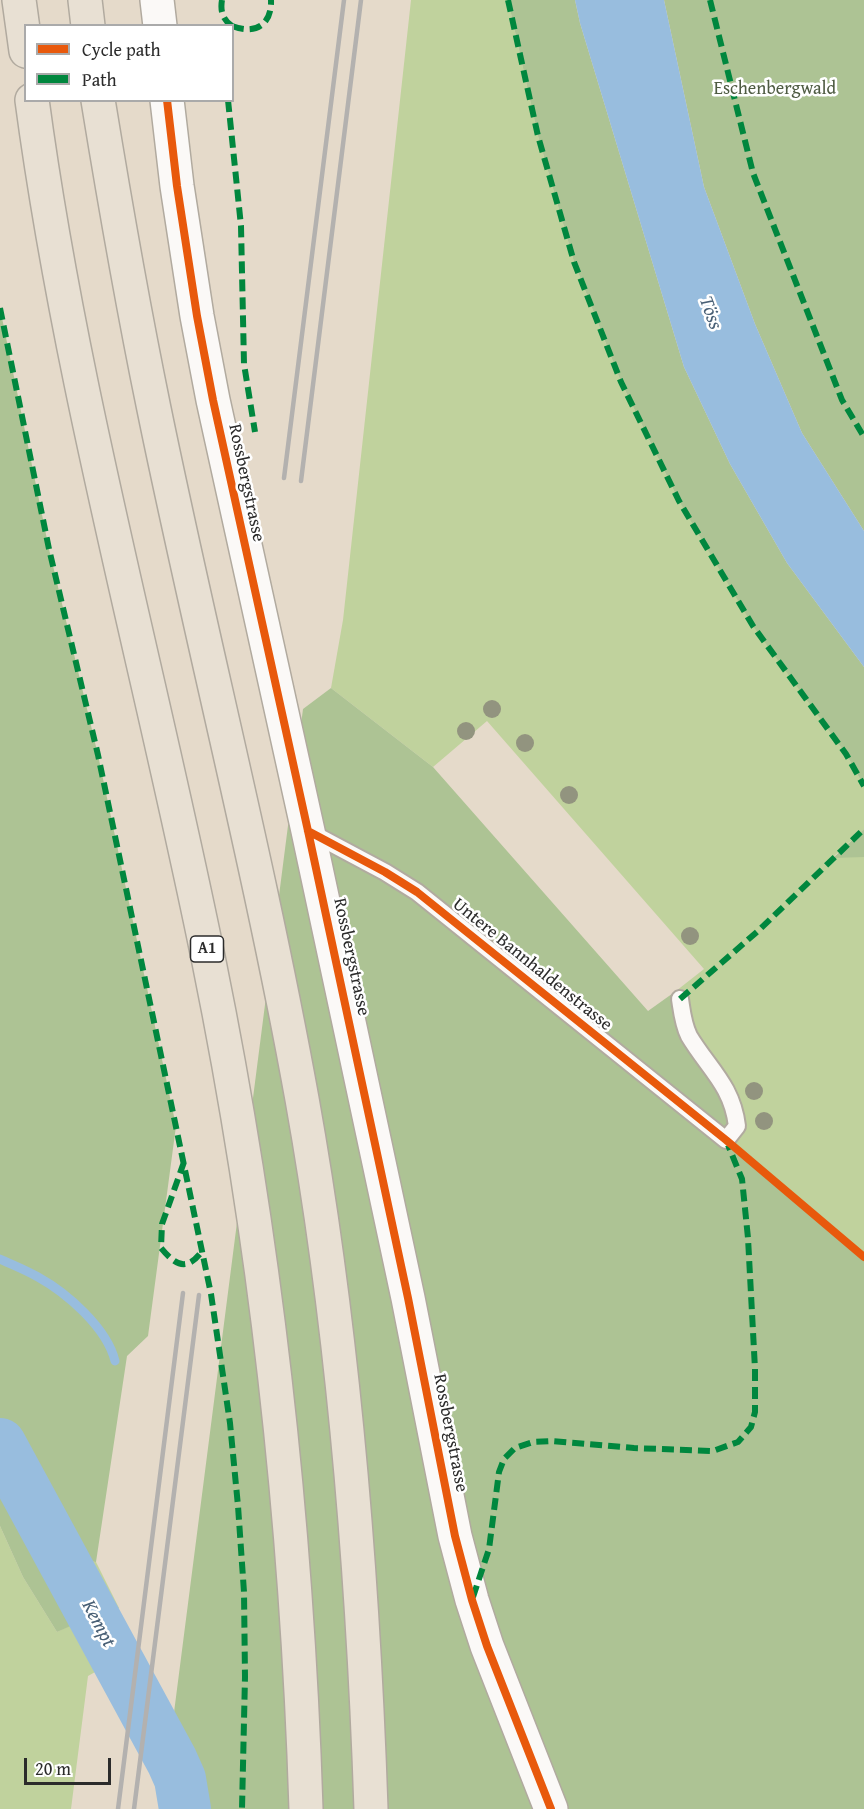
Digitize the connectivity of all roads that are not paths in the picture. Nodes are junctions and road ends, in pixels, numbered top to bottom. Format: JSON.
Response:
{"nodes":[{"id":1,"x":19,"y":0,"type":"edge"},
{"id":2,"x":85,"y":0,"type":"edge"},
{"id":3,"x":157,"y":0,"type":"edge"},
{"id":4,"x":88,"y":24,"type":"edge"},
{"id":5,"x":160,"y":24,"type":"edge"},
{"id":6,"x":24,"y":36,"type":"edge"},
{"id":7,"x":32,"y":102,"type":"edge"},
{"id":8,"x":99,"y":102,"type":"edge"},
{"id":9,"x":167,"y":102,"type":"edge"},
{"id":10,"x":308,"y":831,"type":"junction"},
{"id":11,"x":680,"y":999,"type":"dead end"},
{"id":12,"x":306,"y":1809,"type":"edge"},
{"id":13,"x":371,"y":1809,"type":"edge"},
{"id":14,"x":550,"y":1809,"type":"edge"}],
"edges":[{"from":1,"to":6,"type":"highway"},
{"from":2,"to":4,"type":"highway"},
{"from":3,"to":5,"type":"street"},
{"from":7,"to":12,"type":"highway","number":"A1"},
{"from":8,"to":13,"type":"highway"},
{"from":9,"to":10,"type":"street","name":"Rossbergstrasse"},
{"from":10,"to":11,"type":"lane","name":"Untere Bannhaldenstrasse"},
{"from":10,"to":14,"type":"street","name":"Rossbergstrasse"}]}
